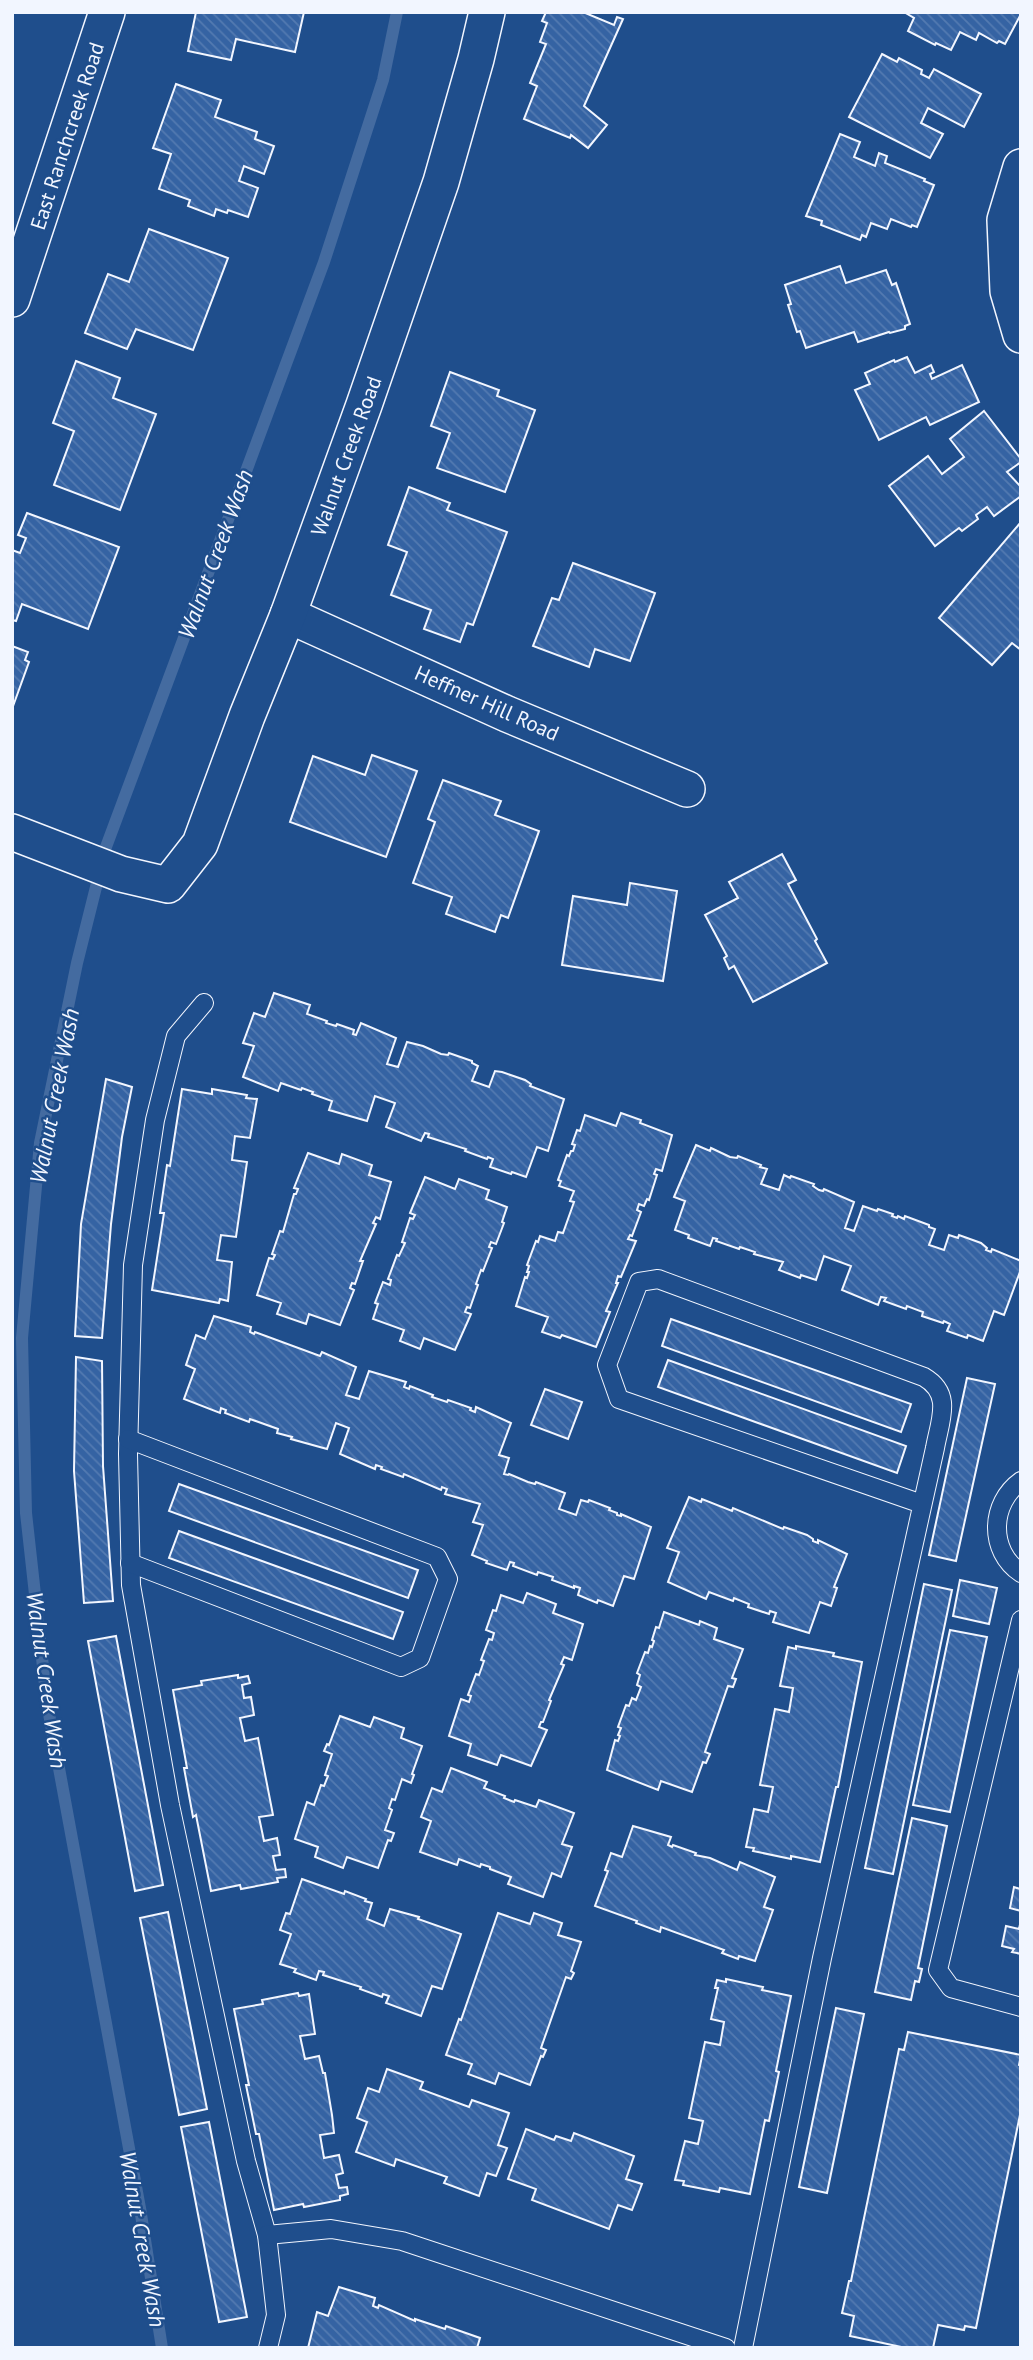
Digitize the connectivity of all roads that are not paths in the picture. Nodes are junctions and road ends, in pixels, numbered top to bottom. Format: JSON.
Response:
{"nodes":[{"id":1,"x":487,"y":12,"type":"edge"},
{"id":2,"x":103,"y":14,"type":"edge"},
{"id":3,"x":1021,"y":167,"type":"edge"},
{"id":4,"x":12,"y":299,"type":"edge"},
{"id":5,"x":1021,"y":335,"type":"edge"},
{"id":6,"x":288,"y":615,"type":"junction"},
{"id":7,"x":687,"y":789,"type":"dead end"},
{"id":8,"x":12,"y":832,"type":"edge"},
{"id":9,"x":204,"y":1003,"type":"dead end"},
{"id":10,"x":128,"y":1439,"type":"junction"},
{"id":11,"x":1021,"y":1481,"type":"edge"},
{"id":12,"x":922,"y":1504,"type":"junction"},
{"id":13,"x":130,"y":1563,"type":"junction"},
{"id":14,"x":1021,"y":1573,"type":"edge"},
{"id":15,"x":1021,"y":1620,"type":"edge"},
{"id":16,"x":1021,"y":2007,"type":"edge"},
{"id":17,"x":267,"y":2235,"type":"junction"},
{"id":18,"x":268,"y":2348,"type":"edge"},
{"id":19,"x":726,"y":2348,"type":"edge"},
{"id":20,"x":743,"y":2348,"type":"edge"}],
"edges":[{"from":1,"to":6,"type":"street","name":"Walnut Creek Road"},
{"from":2,"to":4,"type":"street","name":"East Ranchcreek Road"},
{"from":3,"to":5,"type":"street"},
{"from":6,"to":7,"type":"street","name":"Heffner Hill Road"},
{"from":6,"to":8,"type":"street","name":"Walnut Creek Road"},
{"from":9,"to":10,"type":"lane"},
{"from":10,"to":13,"type":"lane"},
{"from":10,"to":13,"type":"lane"},
{"from":11,"to":14,"type":"lane"},
{"from":12,"to":12,"type":"lane"},
{"from":12,"to":20,"type":"lane"},
{"from":13,"to":17,"type":"lane"},
{"from":15,"to":16,"type":"lane"},
{"from":17,"to":18,"type":"lane"},
{"from":17,"to":19,"type":"lane"}]}
